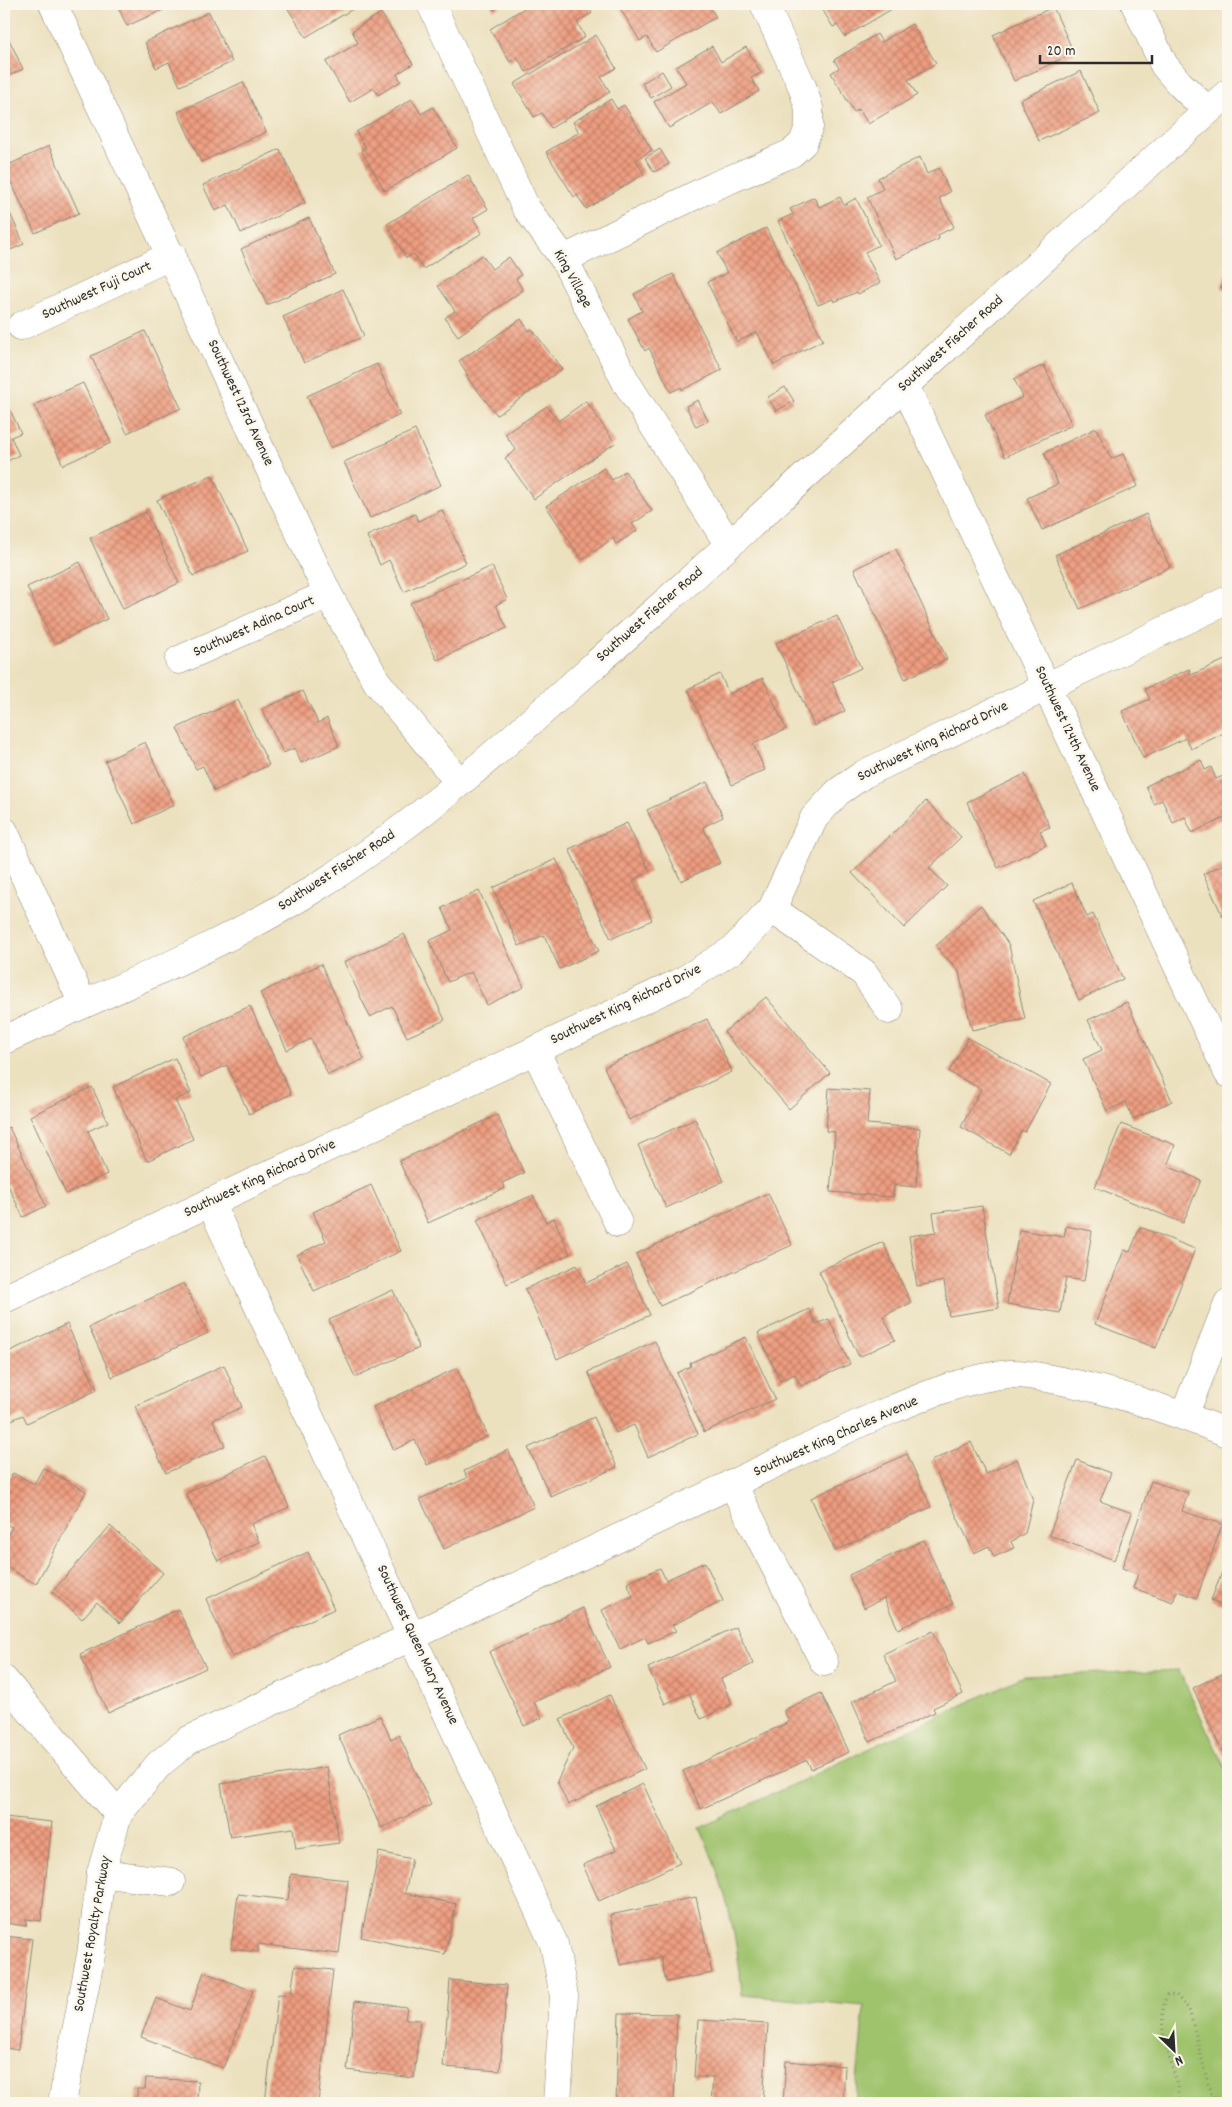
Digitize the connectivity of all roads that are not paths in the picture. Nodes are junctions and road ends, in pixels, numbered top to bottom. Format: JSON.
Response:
{"nodes":[{"id":1,"x":54,"y":4,"type":"edge"},
{"id":2,"x":431,"y":4,"type":"edge"},
{"id":3,"x":764,"y":4,"type":"edge"},
{"id":4,"x":1135,"y":4,"type":"edge"},
{"id":5,"x":1228,"y":93,"type":"edge"},
{"id":6,"x":1208,"y":111,"type":"junction"},
{"id":7,"x":172,"y":255,"type":"junction"},
{"id":8,"x":564,"y":259,"type":"junction"},
{"id":9,"x":21,"y":326,"type":"dead end"},
{"id":10,"x":905,"y":386,"type":"junction"},
{"id":11,"x":729,"y":546,"type":"junction"},
{"id":12,"x":328,"y":594,"type":"junction"},
{"id":13,"x":1228,"y":600,"type":"edge"},
{"id":14,"x":179,"y":660,"type":"dead end"},
{"id":15,"x":1047,"y":686,"type":"junction"},
{"id":16,"x":459,"y":782,"type":"junction"},
{"id":17,"x":4,"y":831,"type":"edge"},
{"id":18,"x":772,"y":909,"type":"junction"},
{"id":19,"x":83,"y":1004,"type":"junction"},
{"id":20,"x":889,"y":1010,"type":"dead end"},
{"id":21,"x":4,"y":1040,"type":"edge"},
{"id":22,"x":535,"y":1050,"type":"junction"},
{"id":23,"x":1228,"y":1074,"type":"edge"},
{"id":24,"x":210,"y":1202,"type":"junction"},
{"id":25,"x":618,"y":1223,"type":"dead end"},
{"id":26,"x":4,"y":1299,"type":"edge"},
{"id":27,"x":1228,"y":1303,"type":"edge"},
{"id":28,"x":1184,"y":1416,"type":"junction"},
{"id":29,"x":1228,"y":1433,"type":"edge"},
{"id":30,"x":732,"y":1484,"type":"junction"},
{"id":31,"x":413,"y":1636,"type":"junction"},
{"id":32,"x":824,"y":1662,"type":"dead end"},
{"id":33,"x":4,"y":1680,"type":"edge"},
{"id":34,"x":118,"y":1814,"type":"junction"},
{"id":35,"x":100,"y":1873,"type":"junction"},
{"id":36,"x":171,"y":1882,"type":"dead end"},
{"id":37,"x":62,"y":2103,"type":"edge"},
{"id":38,"x":557,"y":2103,"type":"edge"}],
"edges":[{"from":1,"to":7,"type":"street","name":"Southwest 123rd Avenue"},
{"from":2,"to":8,"type":"street","name":"King Village"},
{"from":3,"to":8,"type":"street"},
{"from":4,"to":6,"type":"street"},
{"from":5,"to":6,"type":"street","name":"Southwest Fischer Road"},
{"from":6,"to":10,"type":"street","name":"Southwest Fischer Road"},
{"from":7,"to":9,"type":"street","name":"Southwest Fuji Court"},
{"from":7,"to":12,"type":"street","name":"Southwest 123rd Avenue"},
{"from":8,"to":11,"type":"street","name":"King Village"},
{"from":10,"to":11,"type":"street","name":"Southwest Fischer Road"},
{"from":10,"to":15,"type":"street","name":"Southwest 124th Avenue"},
{"from":11,"to":16,"type":"street","name":"Southwest Fischer Road"},
{"from":12,"to":14,"type":"street","name":"Southwest Adina Court"},
{"from":12,"to":16,"type":"street","name":"Southwest 123rd Avenue"},
{"from":13,"to":15,"type":"street","name":"Southwest King Richard Drive"},
{"from":15,"to":18,"type":"street","name":"Southwest King Richard Drive"},
{"from":15,"to":23,"type":"street","name":"Southwest 124th Avenue"},
{"from":16,"to":19,"type":"street","name":"Southwest Fischer Road"},
{"from":17,"to":19,"type":"street"},
{"from":18,"to":20,"type":"street"},
{"from":18,"to":22,"type":"street","name":"Southwest King Richard Drive"},
{"from":19,"to":21,"type":"street","name":"Southwest Fischer Road"},
{"from":22,"to":24,"type":"street","name":"Southwest King Richard Drive"},
{"from":22,"to":25,"type":"street"},
{"from":24,"to":26,"type":"street","name":"Southwest King Richard Drive"},
{"from":24,"to":31,"type":"street","name":"Southwest Queen Mary Avenue"},
{"from":27,"to":28,"type":"street"},
{"from":28,"to":29,"type":"street","name":"Southwest King Charles Avenue"},
{"from":28,"to":30,"type":"street","name":"Southwest King Charles Avenue"},
{"from":30,"to":31,"type":"street","name":"Southwest King Charles Avenue"},
{"from":30,"to":32,"type":"street"},
{"from":31,"to":34,"type":"street","name":"Southwest Royalty Parkway"},
{"from":31,"to":38,"type":"street","name":"Southwest Queen Mary Avenue"},
{"from":33,"to":34,"type":"street"},
{"from":34,"to":35,"type":"street","name":"Southwest Royalty Parkway"},
{"from":35,"to":36,"type":"street"},
{"from":35,"to":37,"type":"street","name":"Southwest Royalty Parkway"}]}
